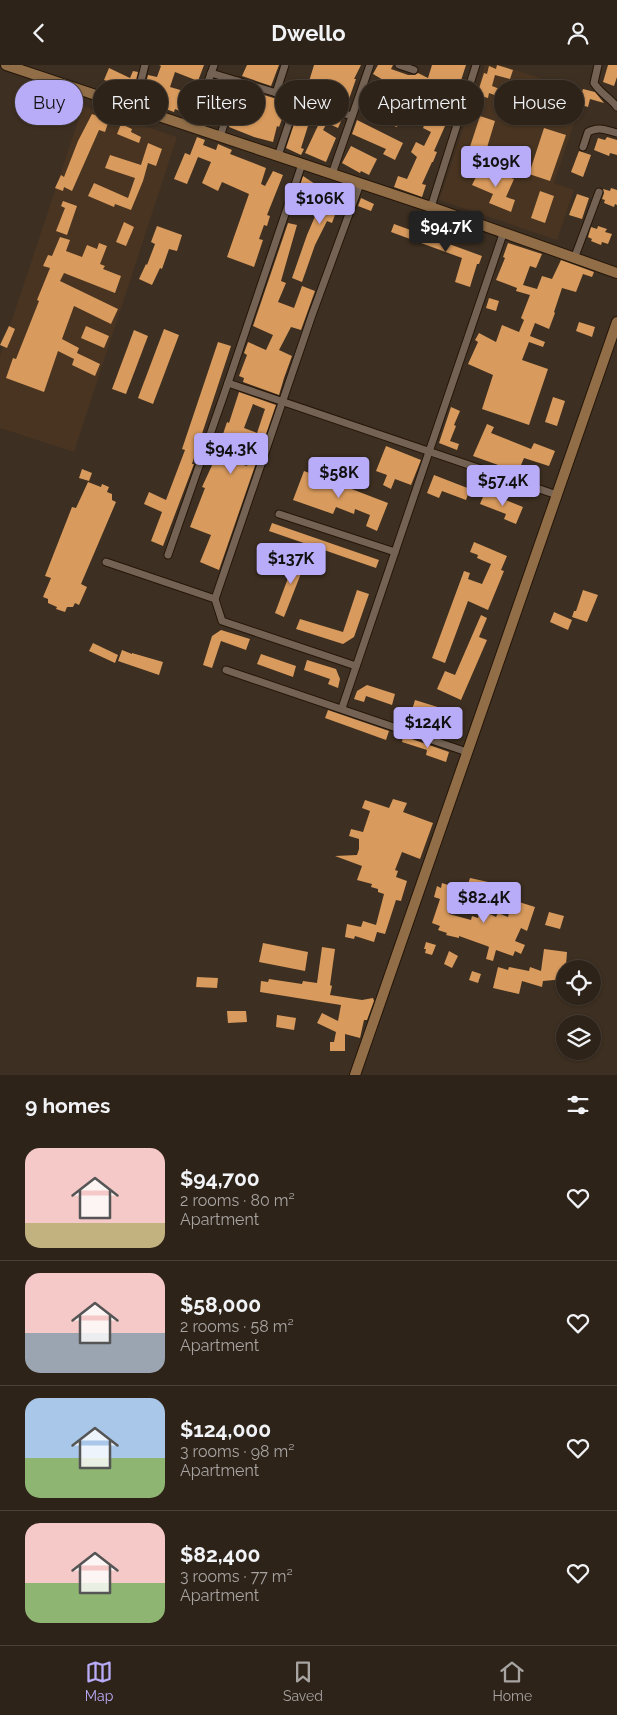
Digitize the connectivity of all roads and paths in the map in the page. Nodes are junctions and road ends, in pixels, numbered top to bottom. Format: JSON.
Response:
{"nodes":[{"id":1,"x":6,"y":65,"type":"edge"},
{"id":2,"x":145,"y":65,"type":"edge"},
{"id":3,"x":285,"y":65,"type":"edge"},
{"id":4,"x":370,"y":65,"type":"edge"},
{"id":5,"x":399,"y":65,"type":"edge"},
{"id":6,"x":476,"y":65,"type":"edge"},
{"id":7,"x":598,"y":65,"type":"edge"},
{"id":8,"x":211,"y":67,"type":"edge"},
{"id":9,"x":414,"y":70,"type":"dead end"},
{"id":10,"x":141,"y":80,"type":"edge"},
{"id":11,"x":236,"y":80,"type":"edge"},
{"id":12,"x":280,"y":80,"type":"edge"},
{"id":13,"x":93,"y":94,"type":"edge"},
{"id":14,"x":617,"y":107,"type":"edge"},
{"id":15,"x":349,"y":115,"type":"edge"},
{"id":16,"x":352,"y":116,"type":"junction"},
{"id":17,"x":168,"y":119,"type":"edge"},
{"id":18,"x":224,"y":125,"type":"edge"},
{"id":19,"x":288,"y":125,"type":"edge"},
{"id":20,"x":192,"y":127,"type":"junction"},
{"id":21,"x":617,"y":133,"type":"edge"},
{"id":22,"x":220,"y":137,"type":"junction"},
{"id":23,"x":583,"y":147,"type":"dead end"},
{"id":24,"x":278,"y":156,"type":"junction"},
{"id":25,"x":302,"y":164,"type":"junction"},
{"id":26,"x":332,"y":174,"type":"junction"},
{"id":27,"x":360,"y":183,"type":"junction"},
{"id":28,"x":599,"y":192,"type":"dead end"},
{"id":29,"x":430,"y":207,"type":"junction"},
{"id":30,"x":504,"y":234,"type":"junction"},
{"id":31,"x":574,"y":259,"type":"junction"},
{"id":32,"x":617,"y":273,"type":"edge"},
{"id":33,"x":617,"y":323,"type":"edge"},
{"id":34,"x":228,"y":383,"type":"junction"},
{"id":35,"x":283,"y":402,"type":"junction"},
{"id":36,"x":430,"y":452,"type":"junction"},
{"id":37,"x":556,"y":495,"type":"junction"},
{"id":38,"x":279,"y":514,"type":"dead end"},
{"id":39,"x":395,"y":552,"type":"junction"},
{"id":40,"x":168,"y":555,"type":"dead end"},
{"id":41,"x":106,"y":562,"type":"dead end"},
{"id":42,"x":215,"y":599,"type":"junction"},
{"id":43,"x":356,"y":665,"type":"junction"},
{"id":44,"x":226,"y":670,"type":"dead end"},
{"id":45,"x":342,"y":708,"type":"junction"},
{"id":46,"x":467,"y":751,"type":"junction"},
{"id":47,"x":355,"y":1075,"type":"edge"}],
"edges":[{"from":1,"to":13,"type":"main road"},
{"from":2,"to":10,"type":"street"},
{"from":3,"to":12,"type":"street"},
{"from":4,"to":16,"type":"street"},
{"from":5,"to":9,"type":"street"},
{"from":6,"to":29,"type":"street"},
{"from":7,"to":14,"type":"street"},
{"from":8,"to":11,"type":"street"},
{"from":8,"to":20,"type":"street"},
{"from":15,"to":16,"type":"street"},
{"from":16,"to":26,"type":"street"},
{"from":17,"to":20,"type":"main road"},
{"from":18,"to":22,"type":"street"},
{"from":19,"to":24,"type":"street"},
{"from":20,"to":22,"type":"main road"},
{"from":21,"to":23,"type":"street"},
{"from":22,"to":24,"type":"main road"},
{"from":24,"to":25,"type":"main road"},
{"from":25,"to":26,"type":"main road"},
{"from":25,"to":34,"type":"street"},
{"from":26,"to":27,"type":"main road"},
{"from":27,"to":29,"type":"main road"},
{"from":27,"to":35,"type":"street"},
{"from":28,"to":31,"type":"street"},
{"from":29,"to":30,"type":"main road"},
{"from":30,"to":31,"type":"main road"},
{"from":30,"to":36,"type":"street"},
{"from":31,"to":32,"type":"main road"},
{"from":33,"to":37,"type":"main road"},
{"from":34,"to":35,"type":"street"},
{"from":34,"to":40,"type":"street"},
{"from":35,"to":36,"type":"street"},
{"from":35,"to":42,"type":"street"},
{"from":36,"to":37,"type":"street"},
{"from":36,"to":39,"type":"street"},
{"from":37,"to":46,"type":"main road"},
{"from":38,"to":39,"type":"street"},
{"from":39,"to":43,"type":"street"},
{"from":41,"to":42,"type":"street"},
{"from":42,"to":43,"type":"street"},
{"from":43,"to":45,"type":"street"},
{"from":44,"to":45,"type":"street"},
{"from":45,"to":46,"type":"street"},
{"from":46,"to":47,"type":"main road"}]}
